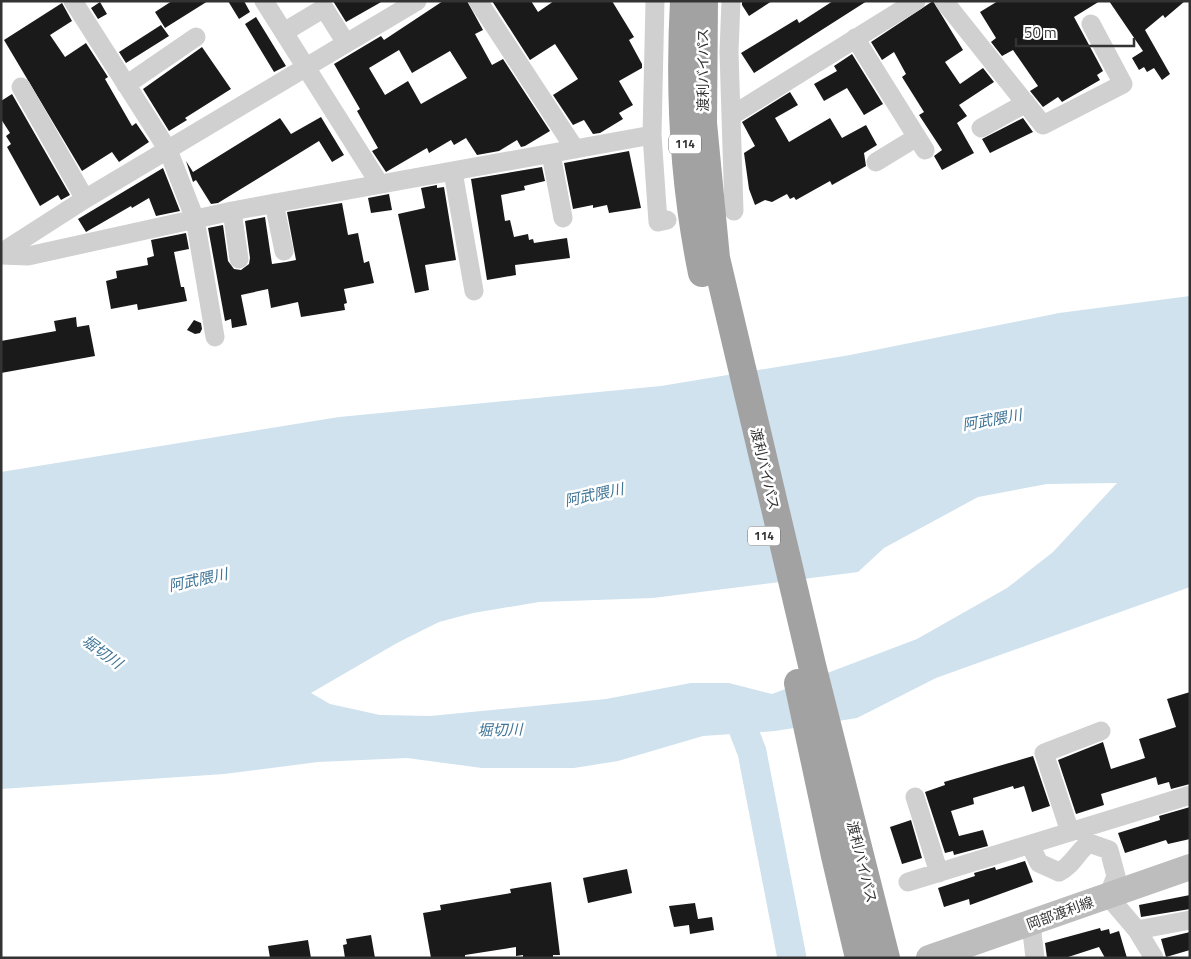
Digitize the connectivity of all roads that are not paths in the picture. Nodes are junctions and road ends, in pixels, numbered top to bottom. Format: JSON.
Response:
{"nodes":[{"id":1,"x":73,"y":1,"type":"edge"},
{"id":2,"x":264,"y":1,"type":"edge"},
{"id":3,"x":416,"y":1,"type":"edge"},
{"id":4,"x":478,"y":1,"type":"edge"},
{"id":5,"x":655,"y":1,"type":"edge"},
{"id":6,"x":684,"y":1,"type":"edge"},
{"id":7,"x":704,"y":1,"type":"edge"},
{"id":8,"x":731,"y":1,"type":"edge"},
{"id":9,"x":916,"y":1,"type":"edge"},
{"id":10,"x":944,"y":1,"type":"edge"},
{"id":11,"x":1091,"y":24,"type":"dead end"},
{"id":12,"x":284,"y":32,"type":"junction"},
{"id":13,"x":196,"y":37,"type":"dead end"},
{"id":14,"x":855,"y":38,"type":"junction"},
{"id":15,"x":346,"y":43,"type":"junction"},
{"id":16,"x":305,"y":67,"type":"junction"},
{"id":17,"x":126,"y":84,"type":"junction"},
{"id":18,"x":21,"y":87,"type":"dead end"},
{"id":19,"x":1026,"y":103,"type":"junction"},
{"id":20,"x":731,"y":116,"type":"junction"},
{"id":21,"x":981,"y":128,"type":"dead end"},
{"id":22,"x":652,"y":135,"type":"junction"},
{"id":23,"x":575,"y":149,"type":"junction"},
{"id":24,"x":168,"y":150,"type":"junction"},
{"id":25,"x":551,"y":154,"type":"junction"},
{"id":26,"x":876,"y":162,"type":"dead end"},
{"id":27,"x":454,"y":172,"type":"junction"},
{"id":28,"x":378,"y":183,"type":"junction"},
{"id":29,"x":85,"y":199,"type":"junction"},
{"id":30,"x":274,"y":203,"type":"junction"},
{"id":31,"x":734,"y":211,"type":"dead end"},
{"id":32,"x":232,"y":212,"type":"junction"},
{"id":33,"x":563,"y":218,"type":"dead end"},
{"id":34,"x":195,"y":219,"type":"junction"},
{"id":35,"x":667,"y":220,"type":"dead end"},
{"id":36,"x":284,"y":251,"type":"dead end"},
{"id":37,"x":1,"y":254,"type":"edge"},
{"id":38,"x":240,"y":259,"type":"dead end"},
{"id":39,"x":712,"y":282,"type":"junction"},
{"id":40,"x":474,"y":291,"type":"dead end"},
{"id":41,"x":216,"y":337,"type":"dead end"},
{"id":42,"x":1101,"y":731,"type":"dead end"},
{"id":43,"x":831,"y":785,"type":"junction"},
{"id":44,"x":1190,"y":795,"type":"edge"},
{"id":45,"x":916,"y":797,"type":"dead end"},
{"id":46,"x":1070,"y":832,"type":"junction"},
{"id":47,"x":1030,"y":845,"type":"junction"},
{"id":48,"x":1190,"y":867,"type":"edge"},
{"id":49,"x":940,"y":873,"type":"junction"},
{"id":50,"x":908,"y":882,"type":"dead end"},
{"id":51,"x":1108,"y":896,"type":"junction"},
{"id":52,"x":1190,"y":920,"type":"edge"},
{"id":53,"x":1030,"y":924,"type":"junction"},
{"id":54,"x":1137,"y":930,"type":"junction"},
{"id":55,"x":859,"y":958,"type":"edge"},
{"id":56,"x":886,"y":958,"type":"edge"},
{"id":57,"x":929,"y":958,"type":"edge"},
{"id":58,"x":1035,"y":958,"type":"edge"},
{"id":59,"x":1154,"y":958,"type":"edge"}],
"edges":[{"from":1,"to":17,"type":"street"},
{"from":2,"to":12,"type":"street"},
{"from":3,"to":15,"type":"street"},
{"from":4,"to":23,"type":"street"},
{"from":5,"to":22,"type":"street"},
{"from":6,"to":39,"type":"highway","name":"渡利バイパス","number":"114"},
{"from":7,"to":39,"type":"highway","name":"渡利バイパス","number":"114"},
{"from":8,"to":20,"type":"street"},
{"from":9,"to":14,"type":"street"},
{"from":10,"to":19,"type":"street"},
{"from":11,"to":19,"type":"street"},
{"from":12,"to":15,"type":"street"},
{"from":12,"to":16,"type":"street"},
{"from":13,"to":17,"type":"street"},
{"from":14,"to":20,"type":"street"},
{"from":14,"to":26,"type":"street"},
{"from":15,"to":16,"type":"street"},
{"from":16,"to":24,"type":"street"},
{"from":16,"to":28,"type":"street"},
{"from":17,"to":24,"type":"street"},
{"from":18,"to":29,"type":"street"},
{"from":19,"to":21,"type":"street"},
{"from":20,"to":31,"type":"street"},
{"from":22,"to":23,"type":"street"},
{"from":22,"to":35,"type":"street"},
{"from":23,"to":25,"type":"street"},
{"from":24,"to":29,"type":"street"},
{"from":24,"to":34,"type":"street"},
{"from":25,"to":27,"type":"street"},
{"from":25,"to":33,"type":"street"},
{"from":27,"to":28,"type":"street"},
{"from":27,"to":40,"type":"street"},
{"from":28,"to":30,"type":"street"},
{"from":29,"to":37,"type":"street"},
{"from":30,"to":32,"type":"street"},
{"from":30,"to":36,"type":"street"},
{"from":32,"to":34,"type":"street"},
{"from":32,"to":38,"type":"street"},
{"from":34,"to":37,"type":"street"},
{"from":34,"to":41,"type":"street"},
{"from":39,"to":43,"type":"highway","name":"渡利バイパス","number":"114"},
{"from":42,"to":46,"type":"street"},
{"from":43,"to":55,"type":"highway","name":"渡利バイパス","number":"114"},
{"from":43,"to":56,"type":"highway","name":"渡利バイパス","number":"114"},
{"from":44,"to":46,"type":"street"},
{"from":45,"to":49,"type":"street"},
{"from":46,"to":47,"type":"street"},
{"from":47,"to":49,"type":"street"},
{"from":47,"to":51,"type":"street"},
{"from":48,"to":51,"type":"main road","name":"岡部渡利線"},
{"from":49,"to":50,"type":"street"},
{"from":51,"to":53,"type":"main road","name":"岡部渡利線"},
{"from":51,"to":54,"type":"street"},
{"from":52,"to":54,"type":"street"},
{"from":53,"to":57,"type":"main road","name":"岡部渡利線"},
{"from":53,"to":58,"type":"street"},
{"from":54,"to":59,"type":"street"}]}
